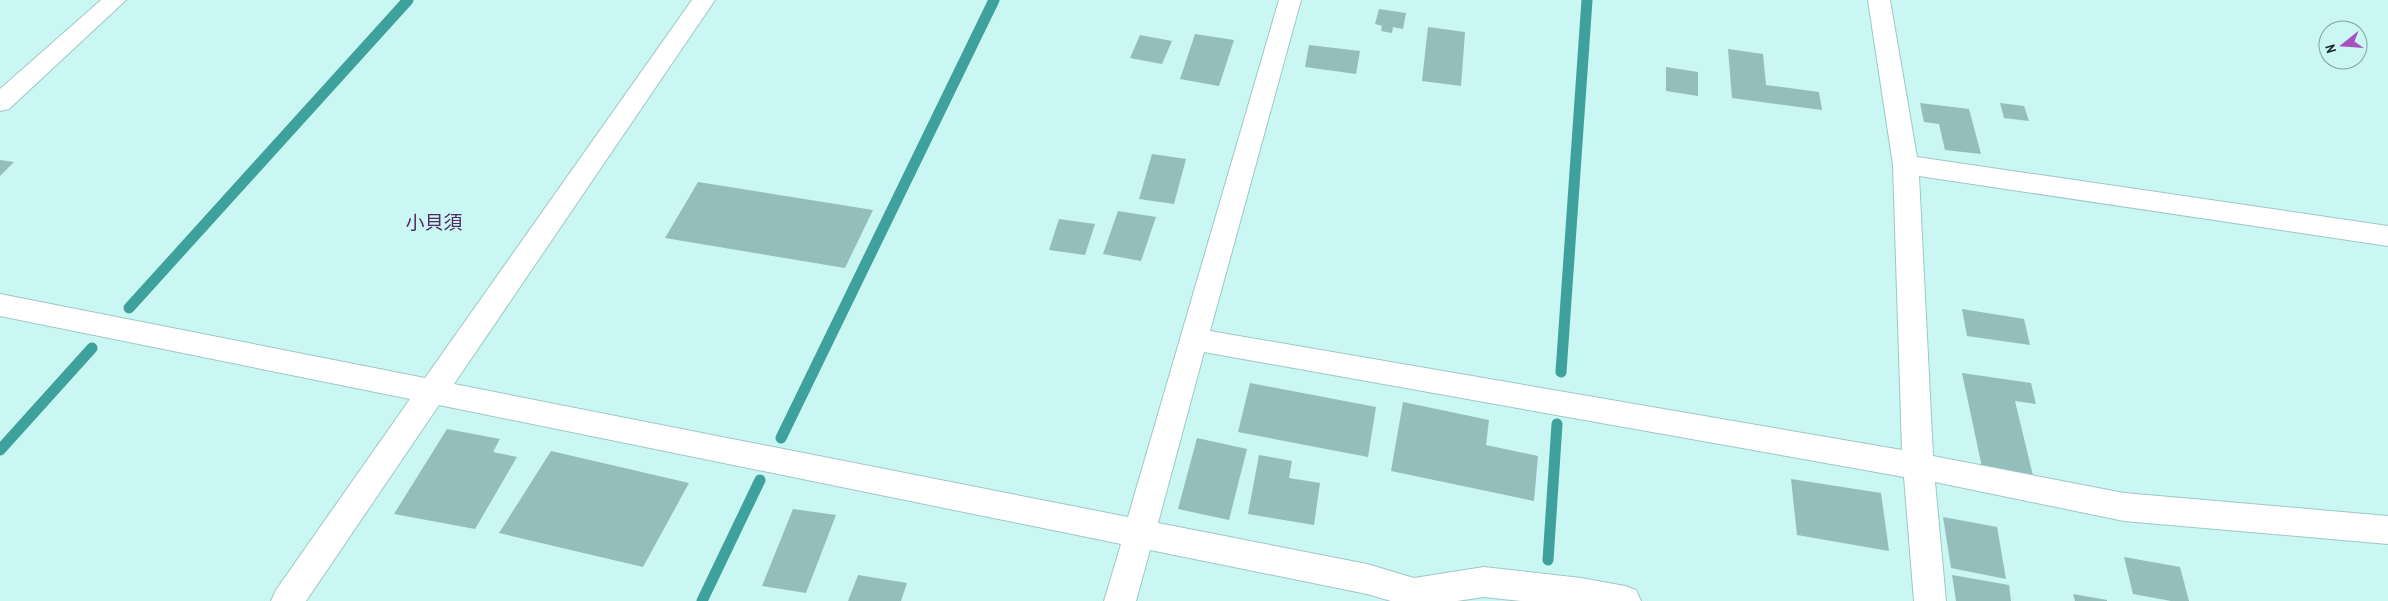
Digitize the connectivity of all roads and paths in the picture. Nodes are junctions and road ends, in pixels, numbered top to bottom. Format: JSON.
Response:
{"nodes":[{"id":1,"x":114,"y":0,"type":"edge"},
{"id":2,"x":704,"y":0,"type":"edge"},
{"id":3,"x":1290,"y":0,"type":"edge"},
{"id":4,"x":1879,"y":0,"type":"edge"},
{"id":5,"x":0,"y":104,"type":"edge"},
{"id":6,"x":1906,"y":164,"type":"junction"},
{"id":7,"x":2388,"y":236,"type":"edge"},
{"id":8,"x":0,"y":305,"type":"edge"},
{"id":9,"x":1193,"y":339,"type":"junction"},
{"id":10,"x":433,"y":391,"type":"junction"},
{"id":11,"x":1918,"y":466,"type":"junction"},
{"id":12,"x":2388,"y":530,"type":"edge"},
{"id":13,"x":1139,"y":532,"type":"junction"},
{"id":14,"x":1417,"y":597,"type":"edge"},
{"id":15,"x":287,"y":601,"type":"edge"},
{"id":16,"x":1120,"y":601,"type":"edge"},
{"id":17,"x":1625,"y":601,"type":"edge"},
{"id":18,"x":1930,"y":601,"type":"edge"}],
"edges":[{"from":1,"to":5,"type":"street"},
{"from":2,"to":10,"type":"street"},
{"from":3,"to":9,"type":"street"},
{"from":4,"to":6,"type":"street"},
{"from":6,"to":7,"type":"street"},
{"from":6,"to":11,"type":"street"},
{"from":8,"to":10,"type":"street"},
{"from":9,"to":11,"type":"street"},
{"from":9,"to":13,"type":"street"},
{"from":10,"to":13,"type":"street"},
{"from":10,"to":15,"type":"street"},
{"from":11,"to":12,"type":"street"},
{"from":11,"to":18,"type":"street"},
{"from":13,"to":14,"type":"street"},
{"from":13,"to":16,"type":"street"},
{"from":14,"to":17,"type":"street"}]}
